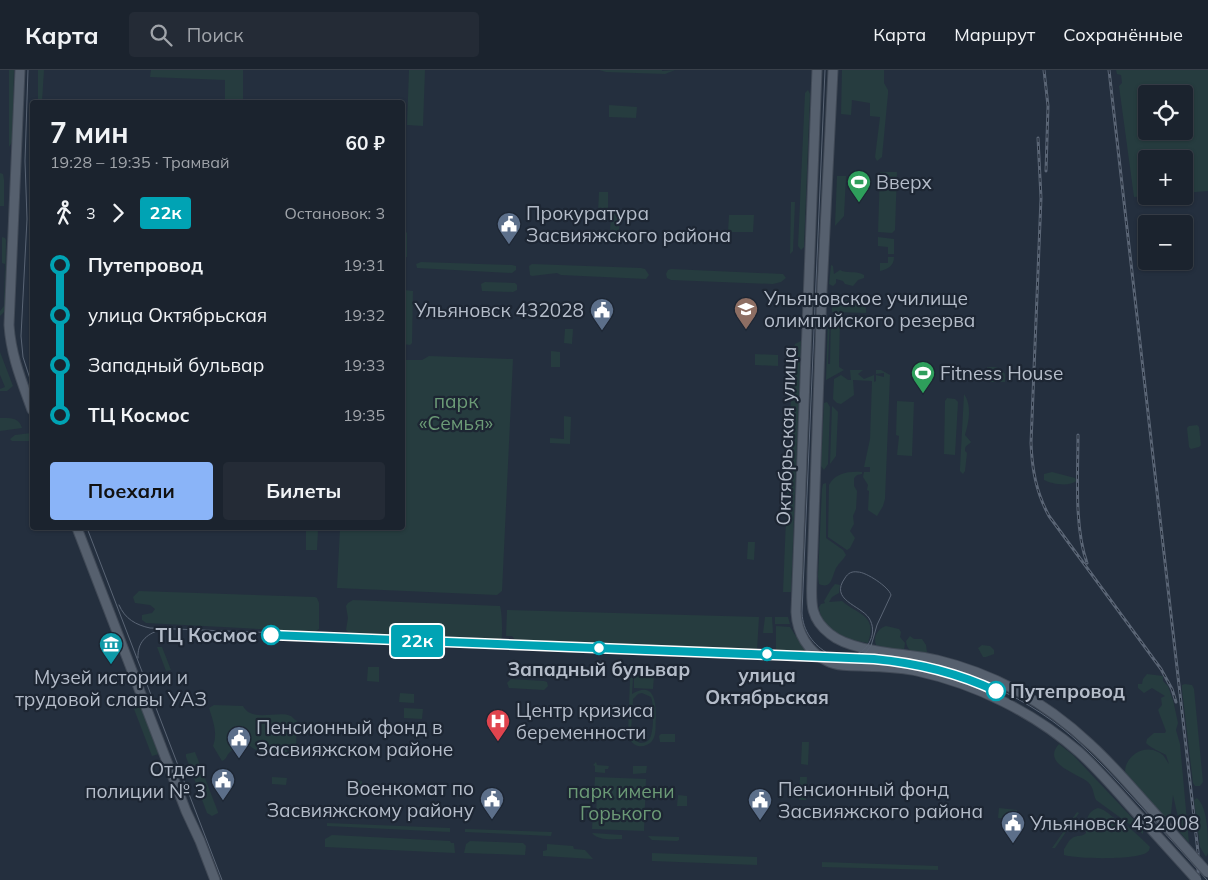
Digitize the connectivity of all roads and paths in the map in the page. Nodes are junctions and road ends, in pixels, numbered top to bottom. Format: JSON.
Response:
{"nodes":[{"id":1,"x":20,"y":70,"type":"edge"},
{"id":2,"x":817,"y":70,"type":"edge"},
{"id":3,"x":833,"y":70,"type":"edge"},
{"id":4,"x":808,"y":290,"type":"junction"},
{"id":5,"x":822,"y":290,"type":"junction"},
{"id":6,"x":30,"y":405,"type":"edge"},
{"id":7,"x":78,"y":530,"type":"edge"},
{"id":8,"x":796,"y":612,"type":"junction"},
{"id":9,"x":813,"y":613,"type":"junction"},
{"id":10,"x":1208,"y":873,"type":"edge"},
{"id":11,"x":215,"y":880,"type":"edge"},
{"id":12,"x":1198,"y":880,"type":"edge"}],
"edges":[{"from":1,"to":6,"type":"main road"},
{"from":2,"to":4,"type":"main road","name":"Октябрьская улица"},
{"from":3,"to":5,"type":"main road","name":"Октябрьская улица"},
{"from":4,"to":5,"type":"main road"},
{"from":4,"to":8,"type":"main road","name":"Октябрьская улица"},
{"from":5,"to":9,"type":"main road","name":"Октябрьская улица"},
{"from":7,"to":11,"type":"main road"},
{"from":8,"to":9,"type":"main road"},
{"from":8,"to":12,"type":"main road","name":"Октябрьская улица","bridge":true},
{"from":9,"to":10,"type":"main road","bridge":true}]}
